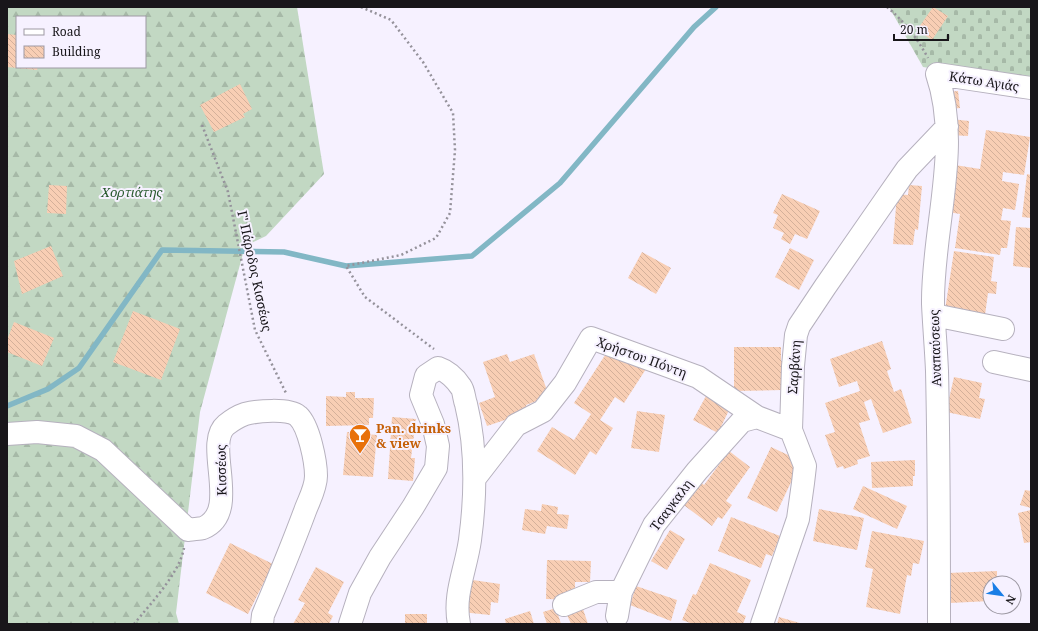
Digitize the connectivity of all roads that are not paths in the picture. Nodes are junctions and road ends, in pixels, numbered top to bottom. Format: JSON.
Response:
{"nodes":[{"id":1,"x":937,"y":74,"type":"joint"},
{"id":2,"x":1031,"y":88,"type":"edge"},
{"id":3,"x":947,"y":127,"type":"junction"},
{"id":4,"x":934,"y":315,"type":"junction"},
{"id":5,"x":1003,"y":329,"type":"dead end"},
{"id":6,"x":994,"y":362,"type":"dead end"},
{"id":7,"x":1031,"y":370,"type":"edge"},
{"id":8,"x":757,"y":417,"type":"junction"},
{"id":9,"x":792,"y":430,"type":"junction"},
{"id":10,"x":7,"y":434,"type":"edge"},
{"id":11,"x":475,"y":478,"type":"junction"},
{"id":12,"x":621,"y":592,"type":"junction"},
{"id":13,"x":564,"y":605,"type":"dead end"},
{"id":14,"x":617,"y":616,"type":"dead end"},
{"id":15,"x":262,"y":624,"type":"edge"},
{"id":16,"x":350,"y":624,"type":"edge"},
{"id":17,"x":459,"y":624,"type":"edge"},
{"id":18,"x":762,"y":624,"type":"edge"},
{"id":19,"x":939,"y":624,"type":"edge"}],
"edges":[{"from":1,"to":2,"type":"street","name":"Κάτω Αγιάς"},
{"from":1,"to":3,"type":"street","name":"Αναπαύσεως"},
{"from":3,"to":4,"type":"street","name":"Αναπαύσεως"},
{"from":3,"to":9,"type":"street","name":"Σαρβάνη"},
{"from":4,"to":5,"type":"street"},
{"from":4,"to":19,"type":"street","name":"Αναπαύσεως"},
{"from":6,"to":7,"type":"street"},
{"from":8,"to":9,"type":"street","name":"Χρήστου Πόντη"},
{"from":8,"to":11,"type":"street","name":"Χρήστου Πόντη"},
{"from":8,"to":12,"type":"street","name":"Τσαγκαλη"},
{"from":9,"to":18,"type":"street","name":"Σαρβάνη"},
{"from":10,"to":15,"type":"street","name":"Κισσέως"},
{"from":11,"to":16,"type":"street"},
{"from":11,"to":17,"type":"street"},
{"from":12,"to":13,"type":"street"},
{"from":12,"to":14,"type":"street","name":"Τσαγκαλη"}]}
